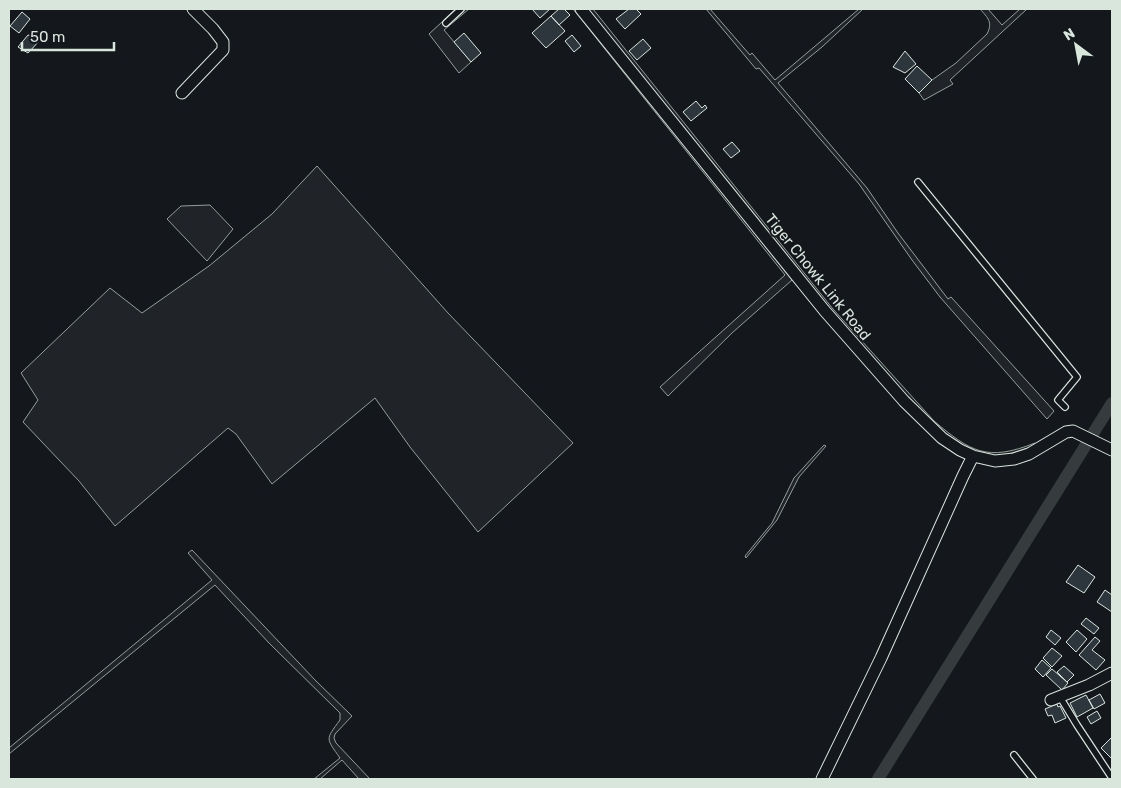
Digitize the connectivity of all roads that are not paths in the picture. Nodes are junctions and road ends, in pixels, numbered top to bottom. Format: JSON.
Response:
{"nodes":[{"id":1,"x":193,"y":9,"type":"edge"},
{"id":2,"x":461,"y":9,"type":"edge"},
{"id":3,"x":582,"y":9,"type":"edge"},
{"id":4,"x":446,"y":23,"type":"dead end"},
{"id":5,"x":182,"y":93,"type":"dead end"},
{"id":6,"x":918,"y":182,"type":"dead end"},
{"id":7,"x":1065,"y":407,"type":"dead end"},
{"id":8,"x":1112,"y":449,"type":"edge"},
{"id":9,"x":973,"y":456,"type":"junction"},
{"id":10,"x":1112,"y":673,"type":"edge"},
{"id":11,"x":1056,"y":698,"type":"joint"},
{"id":12,"x":1014,"y":755,"type":"dead end"},
{"id":13,"x":1112,"y":778,"type":"edge"},
{"id":14,"x":822,"y":779,"type":"edge"},
{"id":15,"x":1033,"y":779,"type":"edge"}],
"edges":[{"from":1,"to":5,"type":"street"},
{"from":2,"to":4,"type":"lane"},
{"from":3,"to":9,"type":"street","name":"Tiger Chowk Link Road"},
{"from":6,"to":7,"type":"lane"},
{"from":8,"to":9,"type":"street","name":"Tiger Chowk Link Road"},
{"from":9,"to":14,"type":"street"},
{"from":10,"to":11,"type":"street"},
{"from":11,"to":13,"type":"lane"},
{"from":12,"to":15,"type":"lane"}]}
